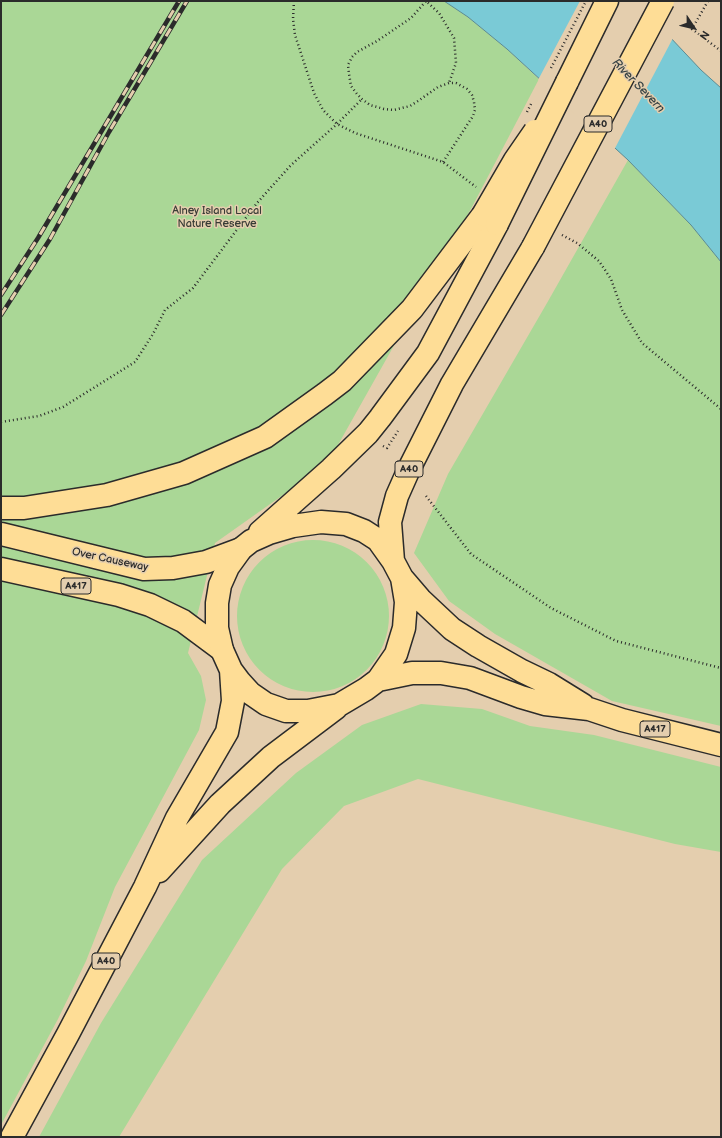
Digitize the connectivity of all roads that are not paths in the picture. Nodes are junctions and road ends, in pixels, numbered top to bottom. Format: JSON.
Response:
{"nodes":[{"id":1,"x":607,"y":1,"type":"edge"},
{"id":2,"x":663,"y":1,"type":"edge"},
{"id":3,"x":490,"y":219,"type":"junction"},
{"id":4,"x":1,"y":508,"type":"edge"},
{"id":5,"x":1,"y":534,"type":"edge"},
{"id":6,"x":246,"y":545,"type":"junction"},
{"id":7,"x":1,"y":569,"type":"edge"},
{"id":8,"x":397,"y":570,"type":"junction"},
{"id":9,"x":222,"y":650,"type":"junction"},
{"id":10,"x":231,"y":670,"type":"junction"},
{"id":11,"x":378,"y":680,"type":"junction"},
{"id":12,"x":339,"y":705,"type":"junction"},
{"id":13,"x":589,"y":709,"type":"junction"},
{"id":14,"x":721,"y":746,"type":"edge"},
{"id":15,"x":145,"y":887,"type":"junction"},
{"id":16,"x":12,"y":1137,"type":"edge"}],
"edges":[{"from":1,"to":3,"type":"main road","number":"A40","bridge":true},
{"from":2,"to":8,"type":"main road","number":"A40","bridge":true},
{"from":3,"to":4,"type":"main road"},
{"from":3,"to":6,"type":"main road","number":"A40"},
{"from":5,"to":6,"type":"main road","name":"Over Causeway"},
{"from":6,"to":8,"type":"main road","number":"A40"},
{"from":6,"to":9,"type":"main road","number":"A40"},
{"from":7,"to":9,"type":"main road","number":"A417"},
{"from":8,"to":11,"type":"main road","number":"A40"},
{"from":8,"to":13,"type":"main road","number":"A417"},
{"from":9,"to":10,"type":"main road","number":"A40"},
{"from":10,"to":12,"type":"main road","number":"A40"},
{"from":10,"to":15,"type":"main road","number":"A40"},
{"from":11,"to":12,"type":"main road","number":"A40"},
{"from":11,"to":13,"type":"main road","number":"A417"},
{"from":12,"to":15,"type":"main road","number":"A40"},
{"from":13,"to":14,"type":"main road","number":"A417"},
{"from":15,"to":16,"type":"main road","number":"A40"}]}
